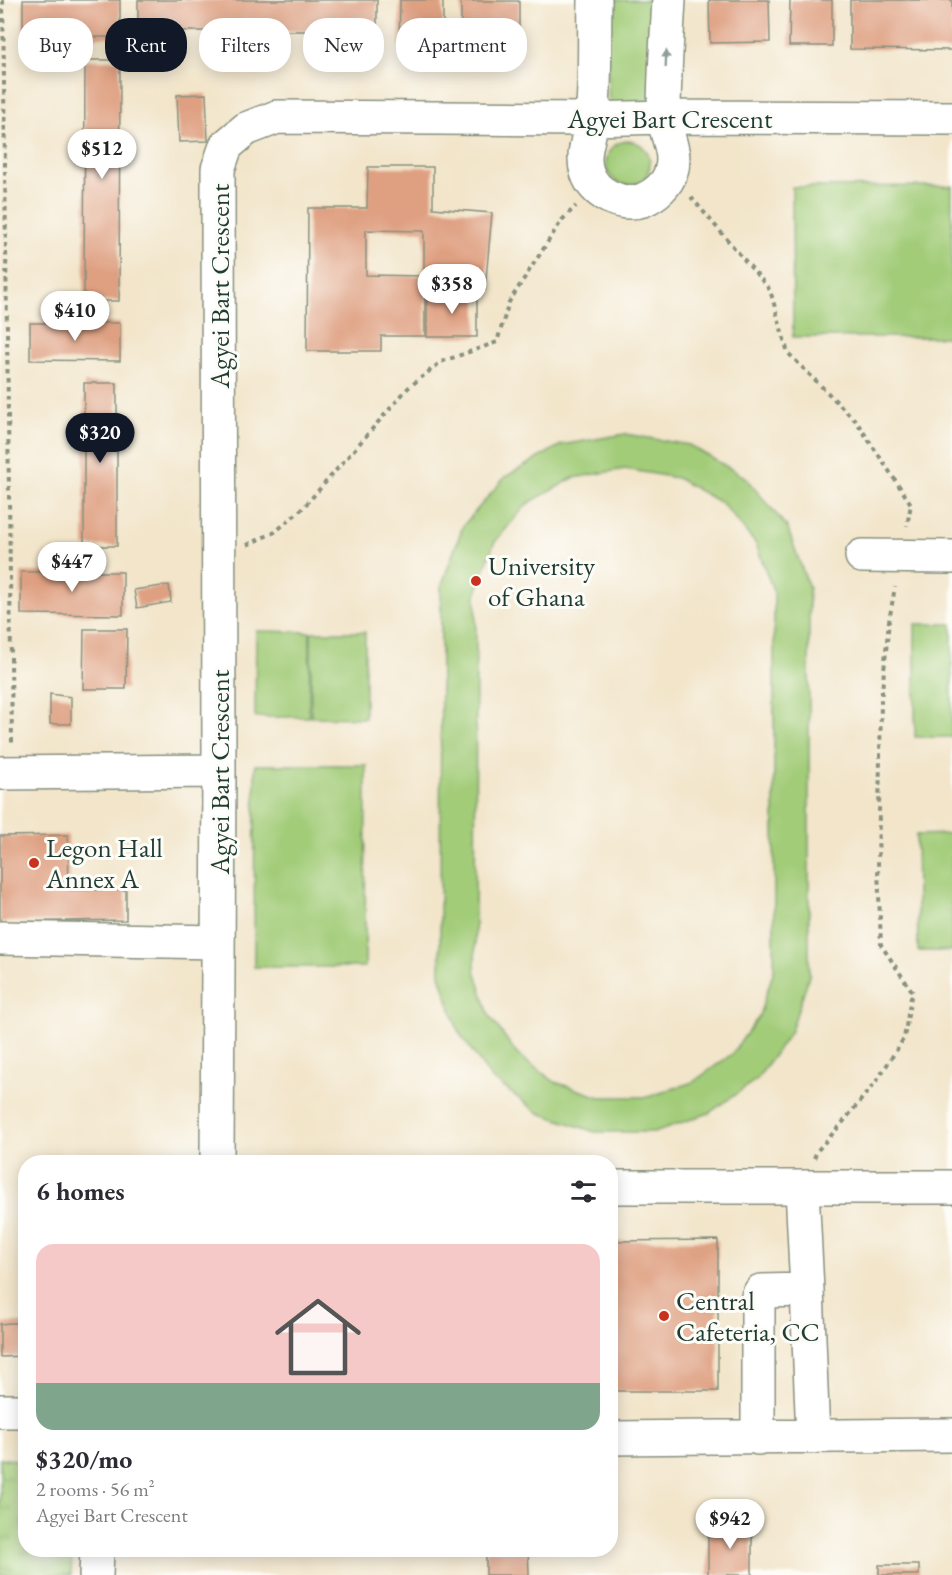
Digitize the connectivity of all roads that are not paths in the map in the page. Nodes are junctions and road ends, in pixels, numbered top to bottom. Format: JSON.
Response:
{"nodes":[{"id":1,"x":595,"y":0,"type":"edge"},
{"id":2,"x":669,"y":0,"type":"edge"},
{"id":3,"x":664,"y":117,"type":"junction"},
{"id":4,"x":952,"y":117,"type":"edge"},
{"id":5,"x":592,"y":119,"type":"junction"},
{"id":6,"x":862,"y":556,"type":"dead end"},
{"id":7,"x":952,"y":557,"type":"edge"},
{"id":8,"x":219,"y":771,"type":"junction"},
{"id":9,"x":6,"y":773,"type":"edge"},
{"id":10,"x":0,"y":938,"type":"edge"},
{"id":11,"x":218,"y":942,"type":"junction"},
{"id":12,"x":217,"y":1155,"type":"edge"},
{"id":13,"x":618,"y":1187,"type":"edge"},
{"id":14,"x":952,"y":1187,"type":"edge"},
{"id":15,"x":802,"y":1188,"type":"junction"},
{"id":16,"x":807,"y":1290,"type":"junction"},
{"id":17,"x":759,"y":1368,"type":"junction"},
{"id":18,"x":810,"y":1368,"type":"junction"},
{"id":19,"x":0,"y":1411,"type":"edge"},
{"id":20,"x":18,"y":1411,"type":"edge"},
{"id":21,"x":952,"y":1435,"type":"edge"},
{"id":22,"x":813,"y":1437,"type":"junction"},
{"id":23,"x":618,"y":1438,"type":"edge"},
{"id":24,"x":758,"y":1438,"type":"junction"},
{"id":25,"x":97,"y":1557,"type":"edge"},
{"id":26,"x":96,"y":1575,"type":"edge"}],
"edges":[{"from":1,"to":5,"type":"street"},
{"from":3,"to":2,"type":"street","one_way":true},
{"from":3,"to":4,"type":"street","name":"Agyei Bart Crescent"},
{"from":3,"to":5,"type":"street","name":"Agyei Bart Crescent"},
{"from":3,"to":5,"type":"street"},
{"from":5,"to":8,"type":"street","name":"Agyei Bart Crescent"},
{"from":6,"to":7,"type":"street"},
{"from":8,"to":9,"type":"street"},
{"from":8,"to":11,"type":"street","name":"Agyei Bart Crescent"},
{"from":10,"to":11,"type":"street"},
{"from":11,"to":12,"type":"street","name":"Agyei Bart Crescent"},
{"from":13,"to":15,"type":"street"},
{"from":14,"to":15,"type":"street"},
{"from":15,"to":16,"type":"street"},
{"from":16,"to":17,"type":"street"},
{"from":16,"to":18,"type":"street"},
{"from":17,"to":18,"type":"street"},
{"from":17,"to":24,"type":"street"},
{"from":18,"to":22,"type":"street"},
{"from":19,"to":20,"type":"street"},
{"from":21,"to":22,"type":"street"},
{"from":22,"to":24,"type":"street"},
{"from":23,"to":24,"type":"street"},
{"from":25,"to":26,"type":"street"}]}
